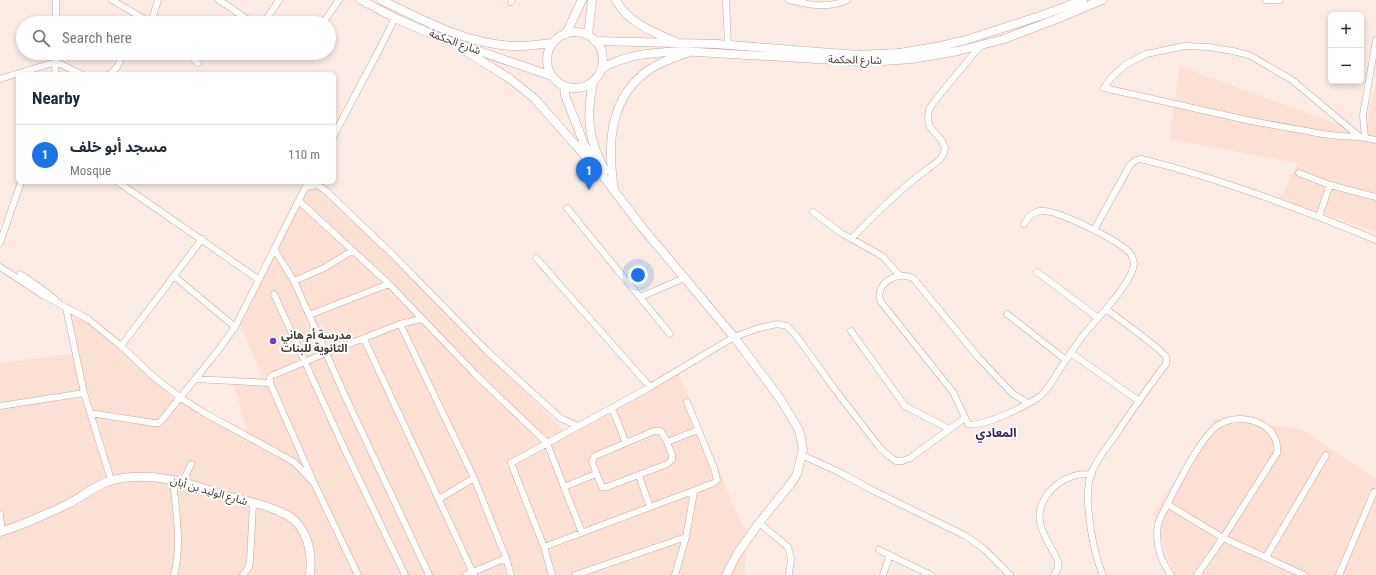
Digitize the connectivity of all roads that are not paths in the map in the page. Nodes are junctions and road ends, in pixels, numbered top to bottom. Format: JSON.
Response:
{"nodes":[{"id":1,"x":56,"y":0,"type":"edge"},
{"id":2,"x":112,"y":0,"type":"edge"},
{"id":3,"x":158,"y":0,"type":"edge"},
{"id":4,"x":279,"y":0,"type":"edge"},
{"id":5,"x":340,"y":0,"type":"edge"},
{"id":6,"x":361,"y":0,"type":"edge"},
{"id":7,"x":381,"y":0,"type":"edge"},
{"id":8,"x":582,"y":0,"type":"edge"},
{"id":9,"x":592,"y":0,"type":"edge"},
{"id":10,"x":616,"y":0,"type":"edge"},
{"id":11,"x":726,"y":0,"type":"edge"},
{"id":12,"x":789,"y":0,"type":"edge"},
{"id":13,"x":847,"y":0,"type":"edge"},
{"id":14,"x":1083,"y":0,"type":"edge"},
{"id":15,"x":1102,"y":0,"type":"edge"},
{"id":16,"x":1266,"y":0,"type":"edge"},
{"id":17,"x":1280,"y":0,"type":"edge"},
{"id":18,"x":222,"y":1,"type":"edge"},
{"id":19,"x":56,"y":16,"type":"edge"},
{"id":20,"x":140,"y":16,"type":"edge"},
{"id":21,"x":153,"y":16,"type":"edge"},
{"id":22,"x":243,"y":16,"type":"edge"},
{"id":23,"x":269,"y":16,"type":"edge"},
{"id":24,"x":328,"y":16,"type":"edge"},
{"id":25,"x":395,"y":18,"type":"junction"},
{"id":26,"x":566,"y":34,"type":"junction"},
{"id":27,"x":588,"y":36,"type":"junction"},
{"id":28,"x":1376,"y":40,"type":"edge"},
{"id":29,"x":595,"y":41,"type":"junction"},
{"id":30,"x":452,"y":42,"type":"junction"},
{"id":31,"x":553,"y":43,"type":"junction"},
{"id":32,"x":679,"y":43,"type":"junction"},
{"id":33,"x":728,"y":45,"type":"junction"},
{"id":34,"x":981,"y":45,"type":"junction"},
{"id":35,"x":693,"y":51,"type":"junction"},
{"id":36,"x":120,"y":60,"type":"edge"},
{"id":37,"x":195,"y":60,"type":"edge"},
{"id":38,"x":56,"y":62,"type":"junction"},
{"id":39,"x":198,"y":63,"type":"dead end"},
{"id":40,"x":601,"y":69,"type":"junction"},
{"id":41,"x":25,"y":72,"type":"edge"},
{"id":42,"x":55,"y":72,"type":"edge"},
{"id":43,"x":77,"y":72,"type":"edge"},
{"id":44,"x":112,"y":72,"type":"edge"},
{"id":45,"x":16,"y":75,"type":"edge"},
{"id":46,"x":552,"y":76,"type":"junction"},
{"id":47,"x":0,"y":80,"type":"edge"},
{"id":48,"x":593,"y":82,"type":"junction"},
{"id":49,"x":564,"y":86,"type":"junction"},
{"id":50,"x":336,"y":131,"type":"edge"},
{"id":51,"x":1362,"y":137,"type":"junction"},
{"id":52,"x":1376,"y":140,"type":"edge"},
{"id":53,"x":600,"y":172,"type":"junction"},
{"id":54,"x":1299,"y":173,"type":"dead end"},
{"id":55,"x":20,"y":184,"type":"edge"},
{"id":56,"x":121,"y":184,"type":"edge"},
{"id":57,"x":307,"y":184,"type":"edge"},
{"id":58,"x":1330,"y":185,"type":"junction"},
{"id":59,"x":614,"y":189,"type":"junction"},
{"id":60,"x":1376,"y":197,"type":"edge"},
{"id":61,"x":619,"y":198,"type":"junction"},
{"id":62,"x":299,"y":201,"type":"junction"},
{"id":63,"x":567,"y":208,"type":"dead end"},
{"id":64,"x":813,"y":212,"type":"dead end"},
{"id":65,"x":1319,"y":216,"type":"junction"},
{"id":66,"x":1024,"y":224,"type":"dead end"},
{"id":67,"x":1094,"y":230,"type":"junction"},
{"id":68,"x":202,"y":239,"type":"junction"},
{"id":69,"x":851,"y":239,"type":"junction"},
{"id":70,"x":1376,"y":240,"type":"edge"},
{"id":71,"x":0,"y":243,"type":"edge"},
{"id":72,"x":274,"y":249,"type":"junction"},
{"id":73,"x":352,"y":251,"type":"junction"},
{"id":74,"x":536,"y":258,"type":"dead end"},
{"id":75,"x":0,"y":262,"type":"edge"},
{"id":76,"x":0,"y":267,"type":"edge"},
{"id":77,"x":1036,"y":272,"type":"dead end"},
{"id":78,"x":174,"y":276,"type":"junction"},
{"id":79,"x":900,"y":276,"type":"junction"},
{"id":80,"x":685,"y":278,"type":"junction"},
{"id":81,"x":258,"y":279,"type":"junction"},
{"id":82,"x":294,"y":281,"type":"junction"},
{"id":83,"x":389,"y":284,"type":"junction"},
{"id":84,"x":274,"y":294,"type":"dead end"},
{"id":85,"x":640,"y":297,"type":"junction"},
{"id":86,"x":64,"y":307,"type":"junction"},
{"id":87,"x":1106,"y":309,"type":"junction"},
{"id":88,"x":1007,"y":314,"type":"dead end"},
{"id":89,"x":309,"y":315,"type":"junction"},
{"id":90,"x":1098,"y":318,"type":"junction"},
{"id":91,"x":421,"y":319,"type":"junction"},
{"id":92,"x":400,"y":324,"type":"junction"},
{"id":93,"x":235,"y":327,"type":"junction"},
{"id":94,"x":851,"y":331,"type":"dead end"},
{"id":95,"x":670,"y":334,"type":"dead end"},
{"id":96,"x":734,"y":337,"type":"junction"},
{"id":97,"x":364,"y":339,"type":"junction"},
{"id":98,"x":121,"y":346,"type":"junction"},
{"id":99,"x":326,"y":353,"type":"junction"},
{"id":100,"x":1071,"y":353,"type":"junction"},
{"id":101,"x":1066,"y":360,"type":"junction"},
{"id":102,"x":306,"y":361,"type":"junction"},
{"id":103,"x":196,"y":379,"type":"junction"},
{"id":104,"x":270,"y":382,"type":"junction"},
{"id":105,"x":650,"y":387,"type":"junction"},
{"id":106,"x":84,"y":393,"type":"junction"},
{"id":107,"x":181,"y":398,"type":"junction"},
{"id":108,"x":1139,"y":401,"type":"junction"},
{"id":109,"x":687,"y":402,"type":"dead end"},
{"id":110,"x":1028,"y":403,"type":"junction"},
{"id":111,"x":0,"y":406,"type":"edge"},
{"id":112,"x":612,"y":408,"type":"junction"},
{"id":113,"x":90,"y":413,"type":"junction"},
{"id":114,"x":965,"y":418,"type":"junction"},
{"id":115,"x":578,"y":426,"type":"junction"},
{"id":116,"x":949,"y":428,"type":"junction"},
{"id":117,"x":698,"y":430,"type":"junction"},
{"id":118,"x":667,"y":442,"type":"junction"},
{"id":119,"x":547,"y":443,"type":"junction"},
{"id":120,"x":626,"y":443,"type":"junction"},
{"id":121,"x":1326,"y":455,"type":"dead end"},
{"id":122,"x":802,"y":456,"type":"junction"},
{"id":123,"x":191,"y":464,"type":"dead end"},
{"id":124,"x":596,"y":474,"type":"junction"},
{"id":125,"x":1092,"y":474,"type":"junction"},
{"id":126,"x":638,"y":476,"type":"junction"},
{"id":127,"x":474,"y":478,"type":"junction"},
{"id":128,"x":111,"y":480,"type":"junction"},
{"id":129,"x":174,"y":480,"type":"junction"},
{"id":130,"x":183,"y":482,"type":"junction"},
{"id":131,"x":314,"y":483,"type":"junction"},
{"id":132,"x":564,"y":487,"type":"junction"},
{"id":133,"x":694,"y":492,"type":"junction"},
{"id":134,"x":1374,"y":492,"type":"dead end"},
{"id":135,"x":439,"y":499,"type":"junction"},
{"id":136,"x":253,"y":503,"type":"junction"},
{"id":137,"x":1168,"y":504,"type":"junction"},
{"id":138,"x":650,"y":507,"type":"junction"},
{"id":139,"x":0,"y":514,"type":"edge"},
{"id":140,"x":759,"y":523,"type":"junction"},
{"id":141,"x":1,"y":532,"type":"edge"},
{"id":142,"x":582,"y":533,"type":"junction"},
{"id":143,"x":686,"y":537,"type":"junction"},
{"id":144,"x":1223,"y":538,"type":"junction"},
{"id":145,"x":544,"y":547,"type":"junction"},
{"id":146,"x":879,"y":550,"type":"dead end"},
{"id":147,"x":890,"y":555,"type":"junction"},
{"id":148,"x":1266,"y":557,"type":"junction"},
{"id":149,"x":506,"y":558,"type":"junction"},
{"id":150,"x":474,"y":573,"type":"edge"},
{"id":151,"x":174,"y":575,"type":"edge"},
{"id":152,"x":243,"y":575,"type":"edge"},
{"id":153,"x":310,"y":575,"type":"edge"},
{"id":154,"x":358,"y":575,"type":"edge"},
{"id":155,"x":405,"y":575,"type":"edge"},
{"id":156,"x":429,"y":575,"type":"edge"},
{"id":157,"x":466,"y":575,"type":"edge"},
{"id":158,"x":511,"y":575,"type":"edge"},
{"id":159,"x":552,"y":575,"type":"edge"},
{"id":160,"x":574,"y":575,"type":"edge"},
{"id":161,"x":675,"y":575,"type":"edge"},
{"id":162,"x":726,"y":575,"type":"edge"},
{"id":163,"x":789,"y":575,"type":"edge"},
{"id":164,"x":884,"y":575,"type":"edge"},
{"id":165,"x":931,"y":575,"type":"edge"},
{"id":166,"x":1010,"y":575,"type":"edge"},
{"id":167,"x":1054,"y":575,"type":"edge"},
{"id":168,"x":1103,"y":575,"type":"edge"},
{"id":169,"x":1171,"y":575,"type":"edge"},
{"id":170,"x":1197,"y":575,"type":"edge"},
{"id":171,"x":1304,"y":575,"type":"edge"},
{"id":172,"x":1339,"y":575,"type":"edge"}],
"edges":[{"from":1,"to":19,"type":"street"},
{"from":2,"to":20,"type":"street"},
{"from":3,"to":21,"type":"street"},
{"from":4,"to":23,"type":"street"},
{"from":5,"to":24,"type":"street"},
{"from":6,"to":25,"type":"street","name":"شارع الحكمة"},
{"from":7,"to":31,"type":"street","name":"شارع الحكمة"},
{"from":8,"to":26,"type":"street"},
{"from":9,"to":27,"type":"street"},
{"from":10,"to":32,"type":"street"},
{"from":11,"to":33,"type":"street"},
{"from":12,"to":13,"type":"street"},
{"from":14,"to":33,"type":"street","name":"شارع الحكمة"},
{"from":15,"to":34,"type":"street","name":"شارع الحكمة"},
{"from":16,"to":17,"type":"street"},
{"from":18,"to":22,"type":"street"},
{"from":25,"to":30,"type":"street","name":"شارع الحكمة"},
{"from":25,"to":50,"type":"street"},
{"from":26,"to":27,"type":"street"},
{"from":26,"to":31,"type":"street"},
{"from":27,"to":29,"type":"street"},
{"from":28,"to":51,"type":"street"},
{"from":29,"to":32,"type":"street","name":"شارع الحكمة"},
{"from":29,"to":40,"type":"street"},
{"from":30,"to":46,"type":"street","name":"شارع الحكمة"},
{"from":30,"to":53,"type":"street"},
{"from":31,"to":46,"type":"street"},
{"from":32,"to":33,"type":"street","name":"شارع الحكمة"},
{"from":34,"to":35,"type":"street","name":"شارع الحكمة"},
{"from":34,"to":69,"type":"street"},
{"from":35,"to":40,"type":"street","name":"شارع الحكمة"},
{"from":35,"to":59,"type":"street"},
{"from":36,"to":44,"type":"street"},
{"from":37,"to":39,"type":"street"},
{"from":38,"to":41,"type":"street"},
{"from":38,"to":42,"type":"street"},
{"from":38,"to":43,"type":"street"},
{"from":40,"to":48,"type":"street"},
{"from":45,"to":47,"type":"street"},
{"from":46,"to":49,"type":"street"},
{"from":48,"to":49,"type":"street"},
{"from":48,"to":59,"type":"street"},
{"from":49,"to":53,"type":"street"},
{"from":51,"to":51,"type":"street"},
{"from":51,"to":52,"type":"street"},
{"from":53,"to":61,"type":"street"},
{"from":54,"to":58,"type":"street"},
{"from":55,"to":71,"type":"street"},
{"from":56,"to":68,"type":"street"},
{"from":57,"to":62,"type":"street"},
{"from":57,"to":115,"type":"street"},
{"from":58,"to":60,"type":"street"},
{"from":58,"to":65,"type":"street"},
{"from":59,"to":61,"type":"street"},
{"from":61,"to":80,"type":"street"},
{"from":62,"to":72,"type":"street"},
{"from":62,"to":73,"type":"street"},
{"from":63,"to":85,"type":"street"},
{"from":64,"to":69,"type":"street"},
{"from":65,"to":67,"type":"street"},
{"from":65,"to":70,"type":"street"},
{"from":66,"to":67,"type":"street"},
{"from":67,"to":87,"type":"street"},
{"from":68,"to":78,"type":"street"},
{"from":68,"to":81,"type":"street"},
{"from":69,"to":79,"type":"street"},
{"from":72,"to":81,"type":"street"},
{"from":72,"to":82,"type":"street"},
{"from":73,"to":82,"type":"street"},
{"from":73,"to":83,"type":"street"},
{"from":74,"to":105,"type":"street"},
{"from":75,"to":86,"type":"street"},
{"from":76,"to":86,"type":"street"},
{"from":77,"to":90,"type":"street"},
{"from":78,"to":93,"type":"street"},
{"from":78,"to":98,"type":"street"},
{"from":79,"to":110,"type":"street"},
{"from":79,"to":114,"type":"street"},
{"from":80,"to":85,"type":"street"},
{"from":80,"to":96,"type":"street"},
{"from":81,"to":93,"type":"street"},
{"from":82,"to":89,"type":"street"},
{"from":83,"to":89,"type":"street"},
{"from":83,"to":91,"type":"street"},
{"from":84,"to":102,"type":"street"},
{"from":85,"to":95,"type":"street"},
{"from":86,"to":98,"type":"street"},
{"from":86,"to":106,"type":"street"},
{"from":87,"to":90,"type":"street"},
{"from":87,"to":108,"type":"street"},
{"from":88,"to":101,"type":"street"},
{"from":89,"to":99,"type":"street"},
{"from":90,"to":100,"type":"street"},
{"from":91,"to":92,"type":"street"},
{"from":91,"to":119,"type":"street"},
{"from":92,"to":97,"type":"street"},
{"from":92,"to":127,"type":"street"},
{"from":93,"to":103,"type":"street"},
{"from":94,"to":116,"type":"street"},
{"from":96,"to":105,"type":"street"},
{"from":96,"to":116,"type":"street"},
{"from":96,"to":122,"type":"street"},
{"from":97,"to":99,"type":"street"},
{"from":97,"to":135,"type":"street"},
{"from":98,"to":107,"type":"street"},
{"from":99,"to":102,"type":"street"},
{"from":99,"to":156,"type":"street"},
{"from":100,"to":101,"type":"street"},
{"from":100,"to":108,"type":"street"},
{"from":101,"to":110,"type":"street"},
{"from":102,"to":104,"type":"street"},
{"from":102,"to":155,"type":"street"},
{"from":103,"to":104,"type":"street"},
{"from":103,"to":107,"type":"street"},
{"from":104,"to":131,"type":"street"},
{"from":105,"to":112,"type":"street"},
{"from":106,"to":111,"type":"street"},
{"from":106,"to":113,"type":"street"},
{"from":107,"to":113,"type":"street"},
{"from":107,"to":131,"type":"street"},
{"from":108,"to":125,"type":"street"},
{"from":109,"to":117,"type":"street"},
{"from":110,"to":114,"type":"street"},
{"from":112,"to":115,"type":"street"},
{"from":112,"to":120,"type":"street"},
{"from":113,"to":128,"type":"street"},
{"from":114,"to":116,"type":"street"},
{"from":115,"to":119,"type":"street"},
{"from":117,"to":118,"type":"street"},
{"from":117,"to":133,"type":"street"},
{"from":118,"to":120,"type":"street"},
{"from":118,"to":126,"type":"street"},
{"from":119,"to":132,"type":"street"},
{"from":119,"to":145,"type":"street"},
{"from":120,"to":124,"type":"street"},
{"from":121,"to":148,"type":"street"},
{"from":122,"to":140,"type":"street"},
{"from":122,"to":166,"type":"street"},
{"from":123,"to":130,"type":"street"},
{"from":124,"to":126,"type":"street"},
{"from":124,"to":132,"type":"street"},
{"from":125,"to":167,"type":"street"},
{"from":125,"to":168,"type":"street"},
{"from":126,"to":138,"type":"street"},
{"from":127,"to":135,"type":"street"},
{"from":127,"to":149,"type":"street"},
{"from":128,"to":129,"type":"street","name":"شارع الوليد بن أبان"},
{"from":128,"to":141,"type":"street","name":"شارع الوليد بن أبان"},
{"from":129,"to":130,"type":"street","name":"شارع الوليد بن أبان"},
{"from":129,"to":151,"type":"street"},
{"from":130,"to":136,"type":"street","name":"شارع الوليد بن أبان"},
{"from":131,"to":154,"type":"street"},
{"from":132,"to":142,"type":"street"},
{"from":133,"to":138,"type":"street"},
{"from":133,"to":143,"type":"street"},
{"from":134,"to":172,"type":"street"},
{"from":135,"to":150,"type":"street"},
{"from":136,"to":152,"type":"street"},
{"from":136,"to":153,"type":"street","name":"شارع الوليد بن أبان"},
{"from":137,"to":144,"type":"street"},
{"from":137,"to":144,"type":"street"},
{"from":137,"to":169,"type":"street"},
{"from":138,"to":142,"type":"street"},
{"from":139,"to":141,"type":"street"},
{"from":140,"to":162,"type":"street"},
{"from":140,"to":163,"type":"street"},
{"from":142,"to":145,"type":"street"},
{"from":143,"to":160,"type":"street"},
{"from":143,"to":161,"type":"street"},
{"from":144,"to":148,"type":"street"},
{"from":144,"to":170,"type":"street"},
{"from":145,"to":159,"type":"street"},
{"from":146,"to":147,"type":"street"},
{"from":147,"to":164,"type":"street"},
{"from":147,"to":165,"type":"street"},
{"from":148,"to":171,"type":"street"},
{"from":149,"to":150,"type":"street"},
{"from":149,"to":158,"type":"street"},
{"from":150,"to":157,"type":"street"}]}
